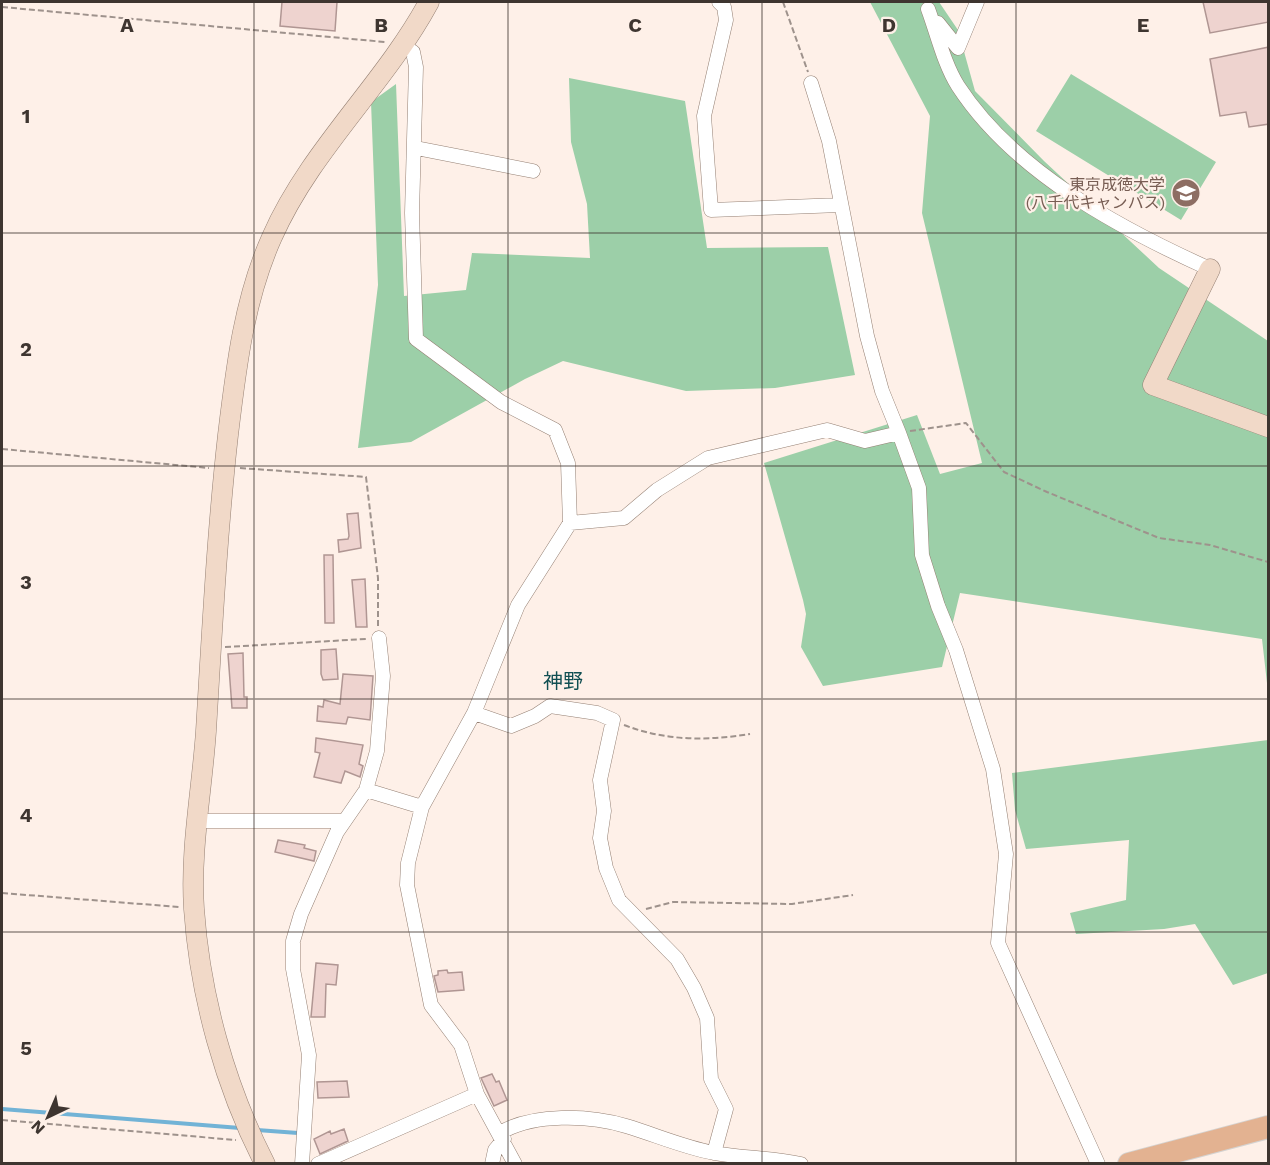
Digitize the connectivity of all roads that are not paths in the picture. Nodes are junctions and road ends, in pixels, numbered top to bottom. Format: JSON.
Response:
{"nodes":[{"id":1,"x":429,"y":2,"type":"edge"},
{"id":2,"x":719,"y":2,"type":"edge"},
{"id":3,"x":977,"y":2,"type":"edge"},
{"id":4,"x":925,"y":5,"type":"edge"},
{"id":5,"x":403,"y":46,"type":"junction"},
{"id":6,"x":811,"y":83,"type":"road end"},
{"id":7,"x":416,"y":148,"type":"junction"},
{"id":8,"x":533,"y":171,"type":"dead end"},
{"id":9,"x":840,"y":205,"type":"junction"},
{"id":10,"x":1210,"y":268,"type":"joint"},
{"id":11,"x":1269,"y":427,"type":"edge"},
{"id":12,"x":899,"y":433,"type":"junction"},
{"id":13,"x":570,"y":523,"type":"junction"},
{"id":14,"x":379,"y":638,"type":"road end"},
{"id":15,"x":474,"y":713,"type":"junction"},
{"id":16,"x":366,"y":790,"type":"junction"},
{"id":17,"x":422,"y":807,"type":"junction"},
{"id":18,"x":197,"y":821,"type":"junction"},
{"id":19,"x":344,"y":821,"type":"junction"},
{"id":20,"x":477,"y":1094,"type":"junction"},
{"id":21,"x":1269,"y":1127,"type":"edge"},
{"id":22,"x":502,"y":1136,"type":"junction"},
{"id":23,"x":714,"y":1153,"type":"junction"},
{"id":24,"x":265,"y":1164,"type":"edge"},
{"id":25,"x":302,"y":1164,"type":"edge"},
{"id":26,"x":318,"y":1164,"type":"edge"},
{"id":27,"x":492,"y":1164,"type":"edge"},
{"id":28,"x":515,"y":1164,"type":"edge"},
{"id":29,"x":801,"y":1164,"type":"edge"},
{"id":30,"x":1098,"y":1164,"type":"edge"},
{"id":31,"x":1129,"y":1164,"type":"edge"}],
"edges":[{"from":1,"to":5,"type":"street"},
{"from":2,"to":9,"type":"street"},
{"from":3,"to":4,"type":"street"},
{"from":4,"to":10,"type":"street"},
{"from":5,"to":7,"type":"street"},
{"from":5,"to":18,"type":"street"},
{"from":6,"to":9,"type":"street"},
{"from":7,"to":8,"type":"street"},
{"from":7,"to":13,"type":"street"},
{"from":9,"to":12,"type":"street"},
{"from":10,"to":11,"type":"street"},
{"from":12,"to":13,"type":"street"},
{"from":12,"to":30,"type":"street"},
{"from":13,"to":15,"type":"street"},
{"from":14,"to":16,"type":"street"},
{"from":15,"to":17,"type":"street"},
{"from":15,"to":23,"type":"street"},
{"from":16,"to":17,"type":"street"},
{"from":16,"to":19,"type":"street"},
{"from":17,"to":20,"type":"street"},
{"from":18,"to":19,"type":"street"},
{"from":18,"to":24,"type":"street"},
{"from":19,"to":25,"type":"street"},
{"from":20,"to":22,"type":"street"},
{"from":20,"to":26,"type":"street"},
{"from":21,"to":31,"type":"main road"},
{"from":22,"to":23,"type":"street"},
{"from":22,"to":27,"type":"street"},
{"from":22,"to":28,"type":"street"},
{"from":23,"to":29,"type":"street"}]}
